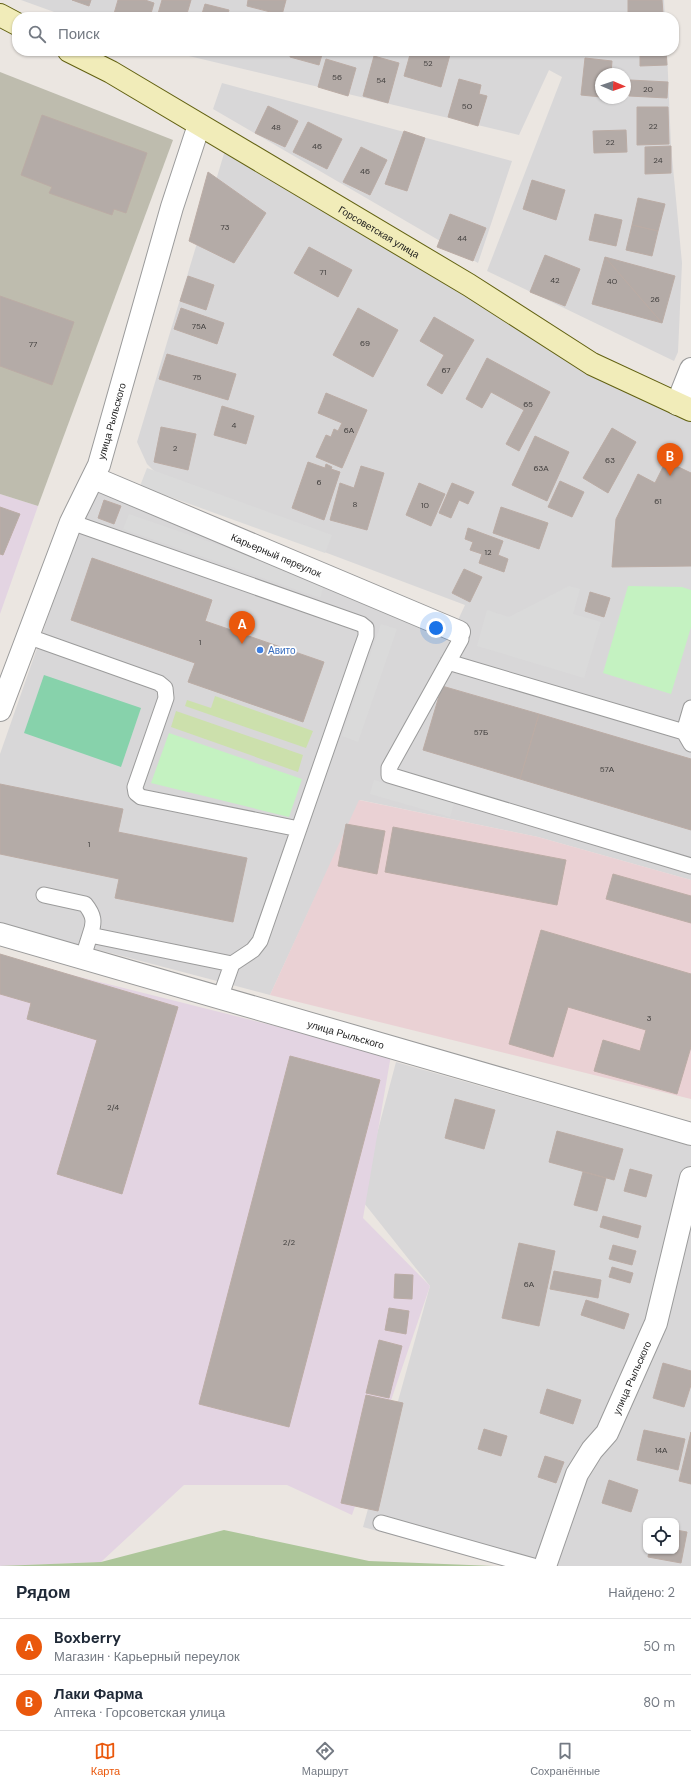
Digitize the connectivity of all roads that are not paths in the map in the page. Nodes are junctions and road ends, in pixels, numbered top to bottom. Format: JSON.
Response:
{"nodes":[{"id":1,"x":0,"y":15,"type":"edge"},
{"id":2,"x":12,"y":21,"type":"edge"},
{"id":3,"x":79,"y":56,"type":"edge"},
{"id":4,"x":199,"y":125,"type":"junction"},
{"id":5,"x":691,"y":369,"type":"edge"},
{"id":6,"x":684,"y":407,"type":"edge"},
{"id":7,"x":94,"y":478,"type":"junction"},
{"id":8,"x":71,"y":522,"type":"junction"},
{"id":9,"x":459,"y":632,"type":"joint"},
{"id":10,"x":27,"y":636,"type":"junction"},
{"id":11,"x":448,"y":662,"type":"junction"},
{"id":12,"x":691,"y":708,"type":"edge"},
{"id":13,"x":0,"y":710,"type":"edge"},
{"id":14,"x":688,"y":738,"type":"edge"},
{"id":15,"x":299,"y":829,"type":"junction"},
{"id":16,"x":691,"y":866,"type":"edge"},
{"id":17,"x":44,"y":895,"type":"dead end"},
{"id":18,"x":0,"y":934,"type":"edge"},
{"id":19,"x":90,"y":935,"type":"junction"},
{"id":20,"x":83,"y":958,"type":"junction"},
{"id":21,"x":232,"y":964,"type":"junction"},
{"id":22,"x":220,"y":998,"type":"junction"},
{"id":23,"x":691,"y":1134,"type":"edge"},
{"id":24,"x":691,"y":1178,"type":"edge"},
{"id":25,"x":381,"y":1523,"type":"dead end"},
{"id":26,"x":533,"y":1566,"type":"edge"},
{"id":27,"x":545,"y":1566,"type":"edge"}],
"edges":[{"from":1,"to":2,"type":"street"},
{"from":3,"to":4,"type":"street","name":"Горсоветская улица"},
{"from":4,"to":6,"type":"street","name":"Горсоветская улица"},
{"from":4,"to":7,"type":"street","name":"улица Рыльского"},
{"from":5,"to":6,"type":"street"},
{"from":7,"to":8,"type":"street","name":"улица Рыльского"},
{"from":7,"to":9,"type":"street","name":"Карьерный переулок"},
{"from":8,"to":10,"type":"street","name":"улица Рыльского"},
{"from":8,"to":15,"type":"lane"},
{"from":9,"to":11,"type":"lane"},
{"from":10,"to":13,"type":"street","name":"улица Рыльского"},
{"from":10,"to":15,"type":"lane"},
{"from":11,"to":14,"type":"lane"},
{"from":11,"to":16,"type":"lane"},
{"from":12,"to":14,"type":"lane"},
{"from":15,"to":21,"type":"lane"},
{"from":17,"to":19,"type":"lane"},
{"from":18,"to":20,"type":"street","name":"улица Рыльского"},
{"from":19,"to":20,"type":"lane"},
{"from":19,"to":21,"type":"lane"},
{"from":20,"to":22,"type":"street","name":"улица Рыльского"},
{"from":21,"to":22,"type":"lane"},
{"from":22,"to":23,"type":"street","name":"улица Рыльского"},
{"from":24,"to":27,"type":"street","name":"улица Рыльского"},
{"from":25,"to":26,"type":"lane"}]}
